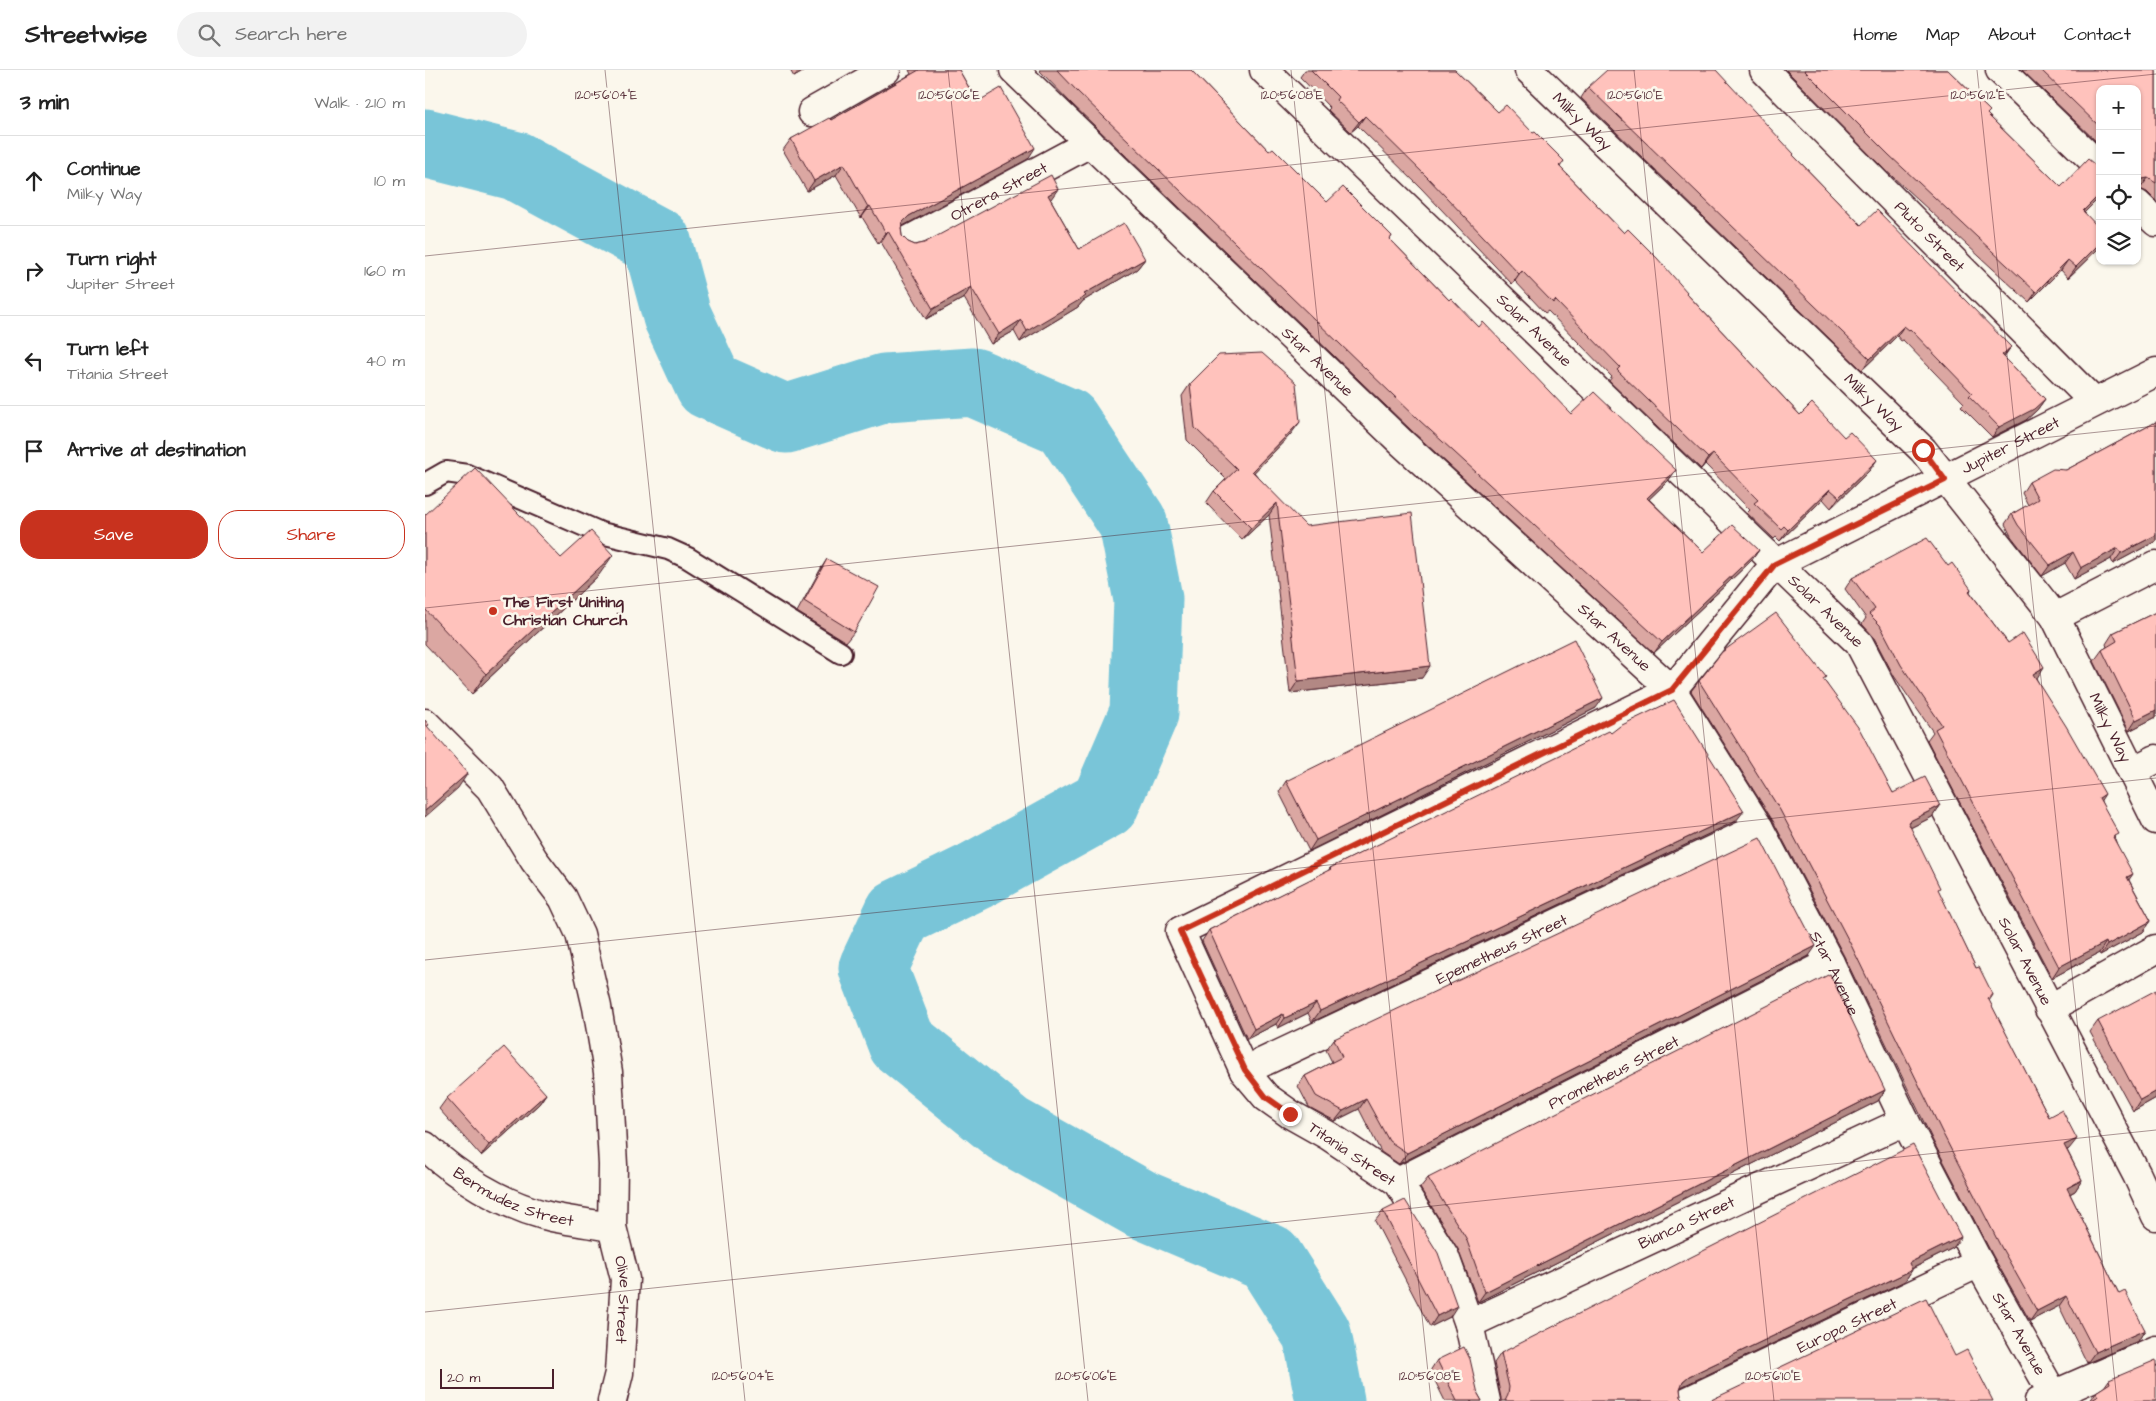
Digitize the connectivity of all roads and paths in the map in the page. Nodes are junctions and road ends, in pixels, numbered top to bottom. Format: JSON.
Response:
{"nodes":[{"id":1,"x":886,"y":70,"type":"edge"},
{"id":2,"x":1014,"y":70,"type":"edge"},
{"id":3,"x":1264,"y":70,"type":"edge"},
{"id":4,"x":1529,"y":70,"type":"edge"},
{"id":5,"x":1764,"y":70,"type":"edge"},
{"id":6,"x":2000,"y":70,"type":"edge"},
{"id":7,"x":812,"y":112,"type":"dead end"},
{"id":8,"x":1090,"y":143,"type":"junction"},
{"id":9,"x":2096,"y":163,"type":"edge"},
{"id":10,"x":2141,"y":208,"type":"edge"},
{"id":11,"x":2156,"y":222,"type":"edge"},
{"id":12,"x":909,"y":240,"type":"edge"},
{"id":13,"x":2156,"y":372,"type":"edge"},
{"id":14,"x":2094,"y":402,"type":"junction"},
{"id":15,"x":1945,"y":480,"type":"junction"},
{"id":16,"x":427,"y":482,"type":"edge"},
{"id":17,"x":1775,"y":564,"type":"junction"},
{"id":18,"x":2156,"y":565,"type":"edge"},
{"id":19,"x":2055,"y":617,"type":"junction"},
{"id":20,"x":841,"y":652,"type":"dead end"},
{"id":21,"x":1672,"y":690,"type":"junction"},
{"id":22,"x":425,"y":723,"type":"edge"},
{"id":23,"x":2156,"y":759,"type":"edge"},
{"id":24,"x":2132,"y":772,"type":"junction"},
{"id":25,"x":2156,"y":820,"type":"edge"},
{"id":26,"x":1759,"y":828,"type":"junction"},
{"id":27,"x":1180,"y":931,"type":"joint"},
{"id":28,"x":2156,"y":949,"type":"edge"},
{"id":29,"x":1830,"y":964,"type":"junction"},
{"id":30,"x":2049,"y":1009,"type":"junction"},
{"id":31,"x":1245,"y":1070,"type":"junction"},
{"id":32,"x":1905,"y":1122,"type":"junction"},
{"id":33,"x":425,"y":1146,"type":"edge"},
{"id":34,"x":2146,"y":1170,"type":"edge"},
{"id":35,"x":1398,"y":1182,"type":"junction"},
{"id":36,"x":2156,"y":1216,"type":"edge"},
{"id":37,"x":612,"y":1227,"type":"junction"},
{"id":38,"x":1979,"y":1263,"type":"junction"},
{"id":39,"x":1469,"y":1324,"type":"junction"},
{"id":40,"x":2156,"y":1350,"type":"edge"},
{"id":41,"x":2050,"y":1398,"type":"edge"},
{"id":42,"x":612,"y":1401,"type":"edge"},
{"id":43,"x":1486,"y":1401,"type":"edge"},
{"id":44,"x":1688,"y":1401,"type":"edge"}],
"edges":[{"from":1,"to":7,"type":"street"},
{"from":2,"to":8,"type":"street","name":"Star Avenue"},
{"from":3,"to":17,"type":"street","name":"Solar Avenue"},
{"from":4,"to":15,"type":"street","name":"Milky Way"},
{"from":5,"to":14,"type":"street","name":"Pluto Street"},
{"from":6,"to":9,"type":"street"},
{"from":8,"to":12,"type":"street","name":"Otrera Street"},
{"from":8,"to":21,"type":"street","name":"Star Avenue"},
{"from":10,"to":11,"type":"street"},
{"from":13,"to":14,"type":"street","name":"Jupiter Street"},
{"from":14,"to":15,"type":"street","name":"Jupiter Street"},
{"from":15,"to":17,"type":"street","name":"Jupiter Street"},
{"from":15,"to":19,"type":"street","name":"Milky Way"},
{"from":16,"to":20,"type":"lane"},
{"from":17,"to":21,"type":"street","name":"Jupiter Street"},
{"from":17,"to":30,"type":"street","name":"Solar Avenue"},
{"from":18,"to":19,"type":"street"},
{"from":19,"to":24,"type":"street","name":"Milky Way"},
{"from":21,"to":26,"type":"street","name":"Star Avenue"},
{"from":21,"to":27,"type":"street","name":"Jupiter Street"},
{"from":22,"to":37,"type":"street","name":"Olive Street"},
{"from":23,"to":24,"type":"street"},
{"from":24,"to":25,"type":"street","name":"Milky Way"},
{"from":26,"to":29,"type":"street","name":"Star Avenue"},
{"from":26,"to":31,"type":"street","name":"Epemetheus Street"},
{"from":27,"to":31,"type":"street","name":"Titania Street"},
{"from":28,"to":30,"type":"street"},
{"from":29,"to":32,"type":"street","name":"Star Avenue"},
{"from":29,"to":35,"type":"street","name":"Prometheus Street"},
{"from":30,"to":34,"type":"street","name":"Solar Avenue"},
{"from":31,"to":35,"type":"street","name":"Titania Street"},
{"from":32,"to":38,"type":"street","name":"Star Avenue"},
{"from":32,"to":39,"type":"street","name":"Bianca Street"},
{"from":33,"to":37,"type":"street","name":"Bermudez Street"},
{"from":34,"to":36,"type":"street","name":"Solar Avenue"},
{"from":35,"to":39,"type":"street","name":"Titania Street"},
{"from":37,"to":42,"type":"street","name":"Olive Street"},
{"from":38,"to":41,"type":"street","name":"Star Avenue"},
{"from":38,"to":44,"type":"street","name":"Europa Street"},
{"from":39,"to":43,"type":"street","name":"Titania Street"},
{"from":40,"to":41,"type":"street"}]}
